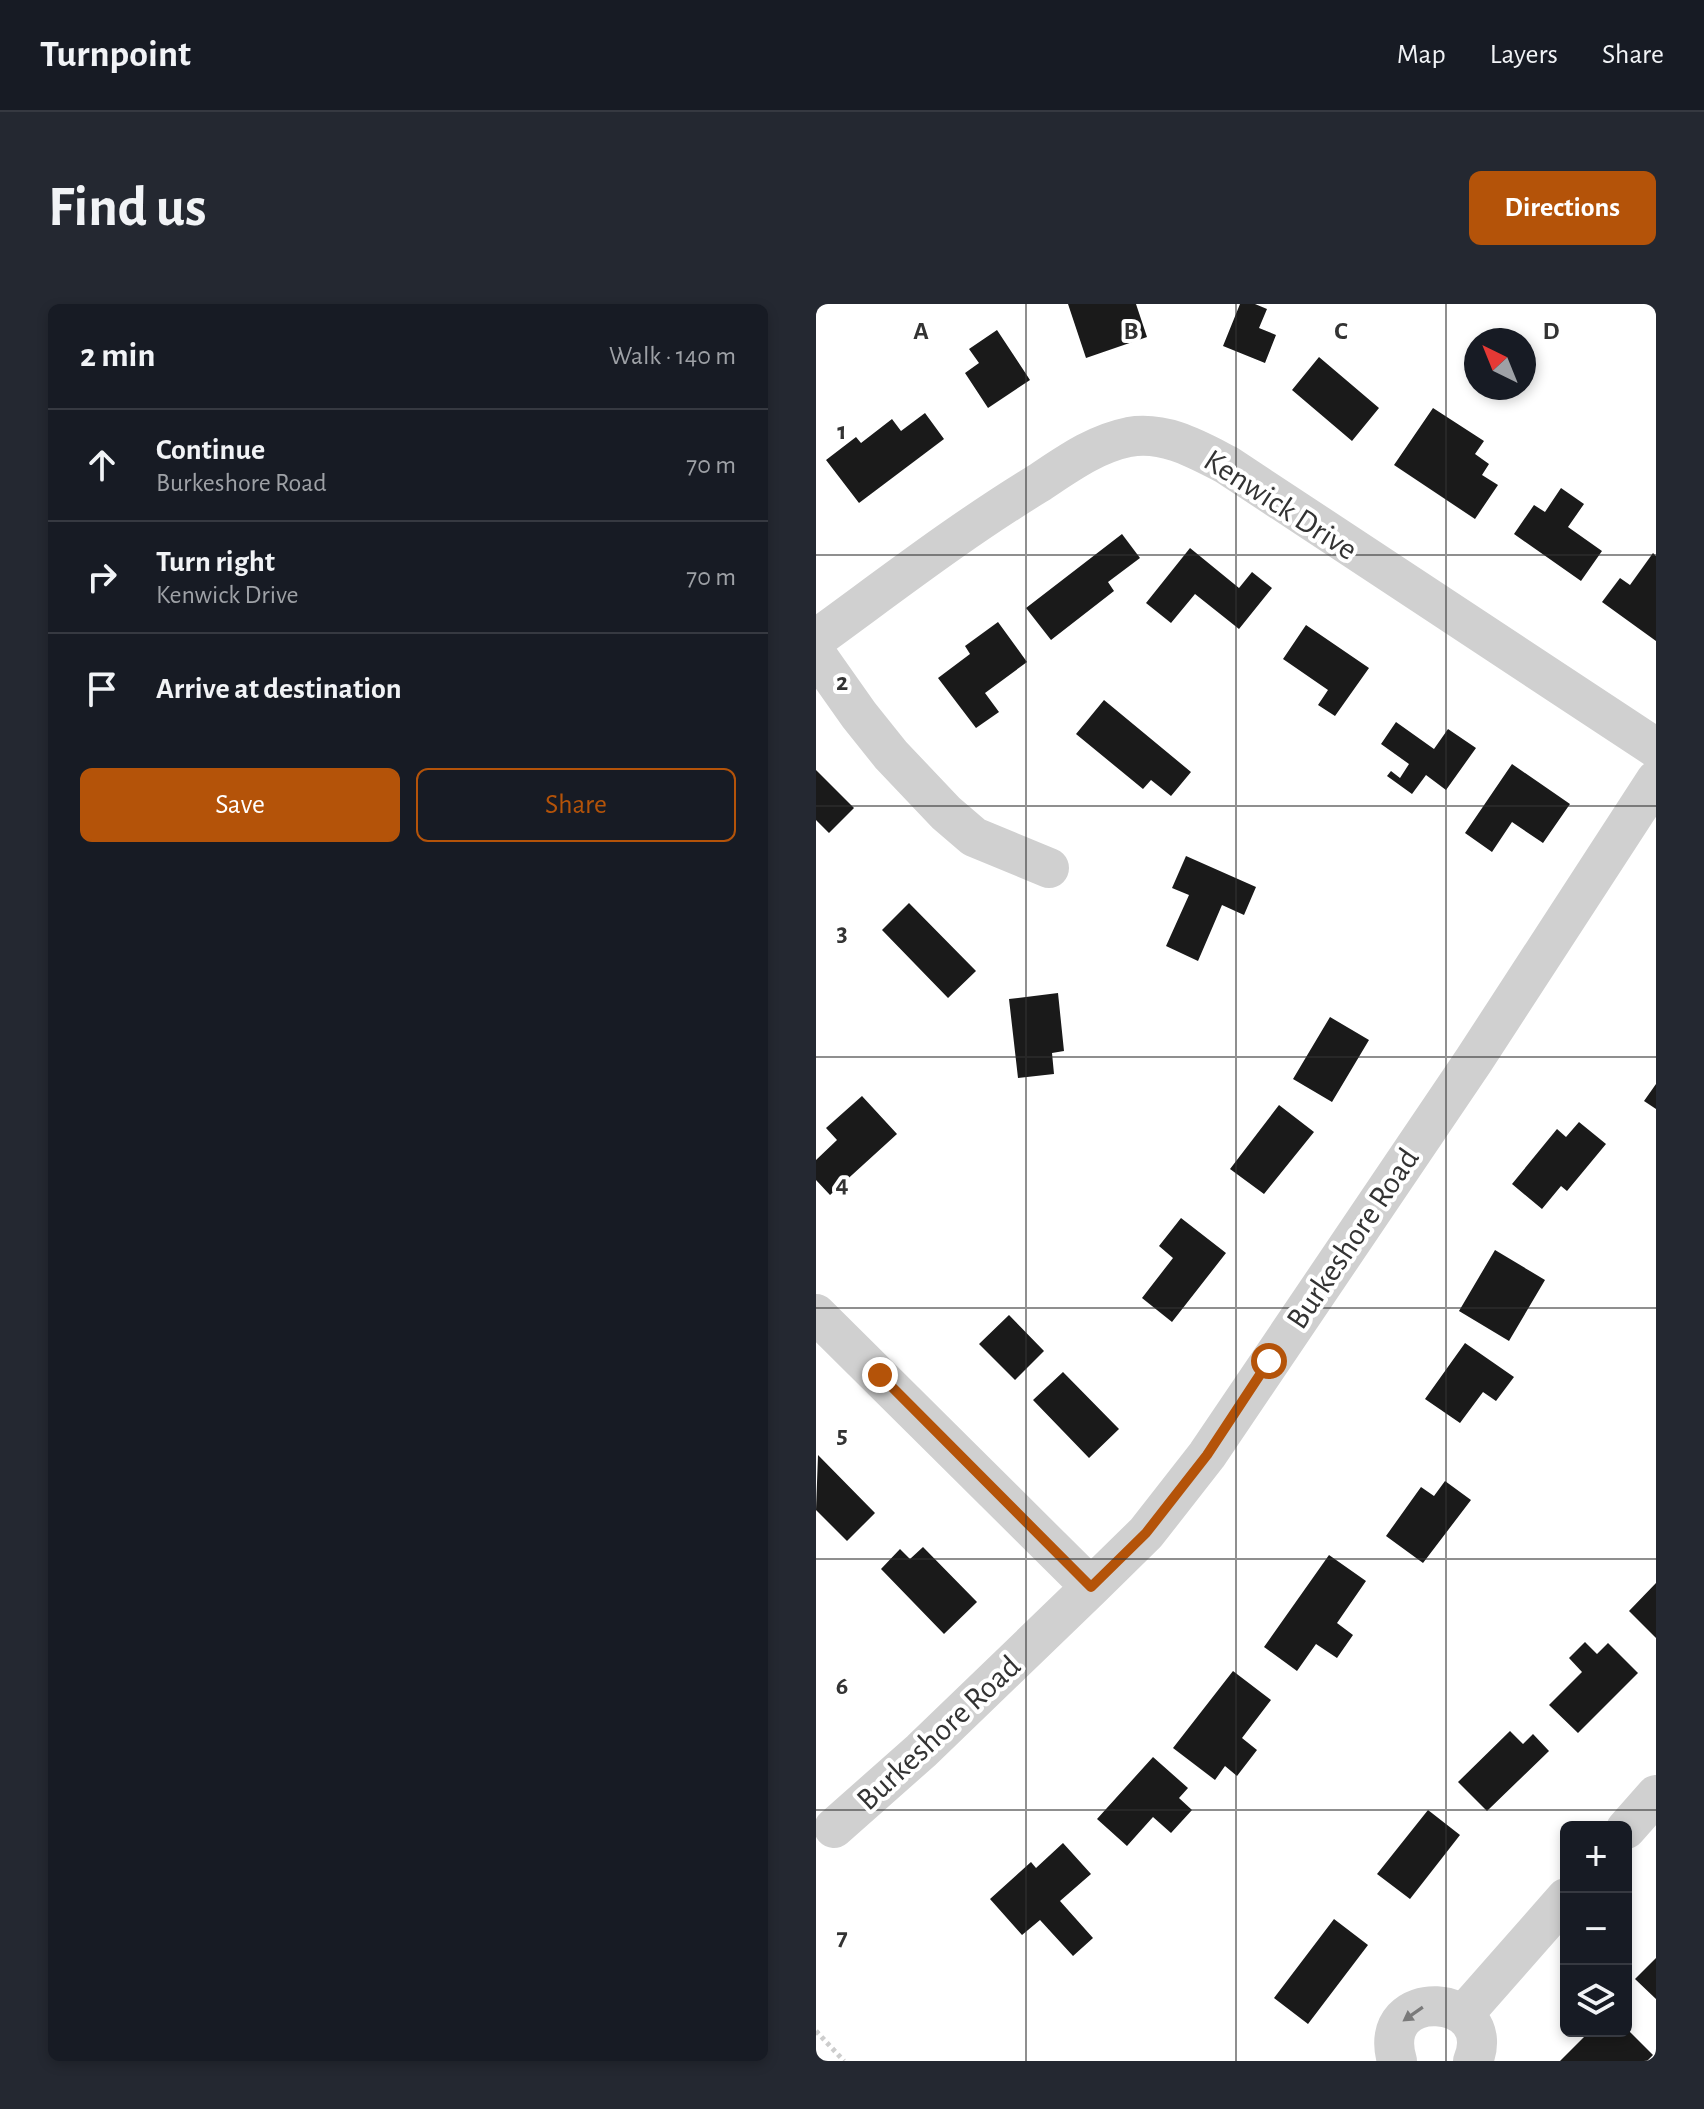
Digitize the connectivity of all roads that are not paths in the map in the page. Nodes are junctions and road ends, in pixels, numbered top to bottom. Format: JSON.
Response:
{"nodes":[{"id":1,"x":816,"y":639,"type":"edge"},
{"id":2,"x":816,"y":654,"type":"edge"},
{"id":3,"x":1656,"y":748,"type":"edge"},
{"id":4,"x":1656,"y":780,"type":"edge"},
{"id":5,"x":1049,"y":868,"type":"dead end"},
{"id":6,"x":816,"y":1314,"type":"edge"},
{"id":7,"x":1091,"y":1587,"type":"junction"},
{"id":8,"x":1656,"y":1795,"type":"edge"},
{"id":9,"x":1632,"y":1822,"type":"edge"},
{"id":10,"x":834,"y":1828,"type":"dead end"},
{"id":11,"x":1560,"y":1905,"type":"edge"},
{"id":12,"x":1463,"y":2015,"type":"junction"},
{"id":13,"x":1397,"y":2061,"type":"edge"},
{"id":14,"x":1473,"y":2061,"type":"edge"}],
"edges":[{"from":1,"to":3,"type":"street","name":"Kenwick Drive"},
{"from":2,"to":5,"type":"street"},
{"from":4,"to":7,"type":"street","name":"Burkeshore Road"},
{"from":6,"to":7,"type":"street"},
{"from":7,"to":10,"type":"street","name":"Burkeshore Road"},
{"from":8,"to":9,"type":"street"},
{"from":11,"to":12,"type":"street"},
{"from":12,"to":13,"type":"street","one_way":true},
{"from":12,"to":14,"type":"street"}]}
